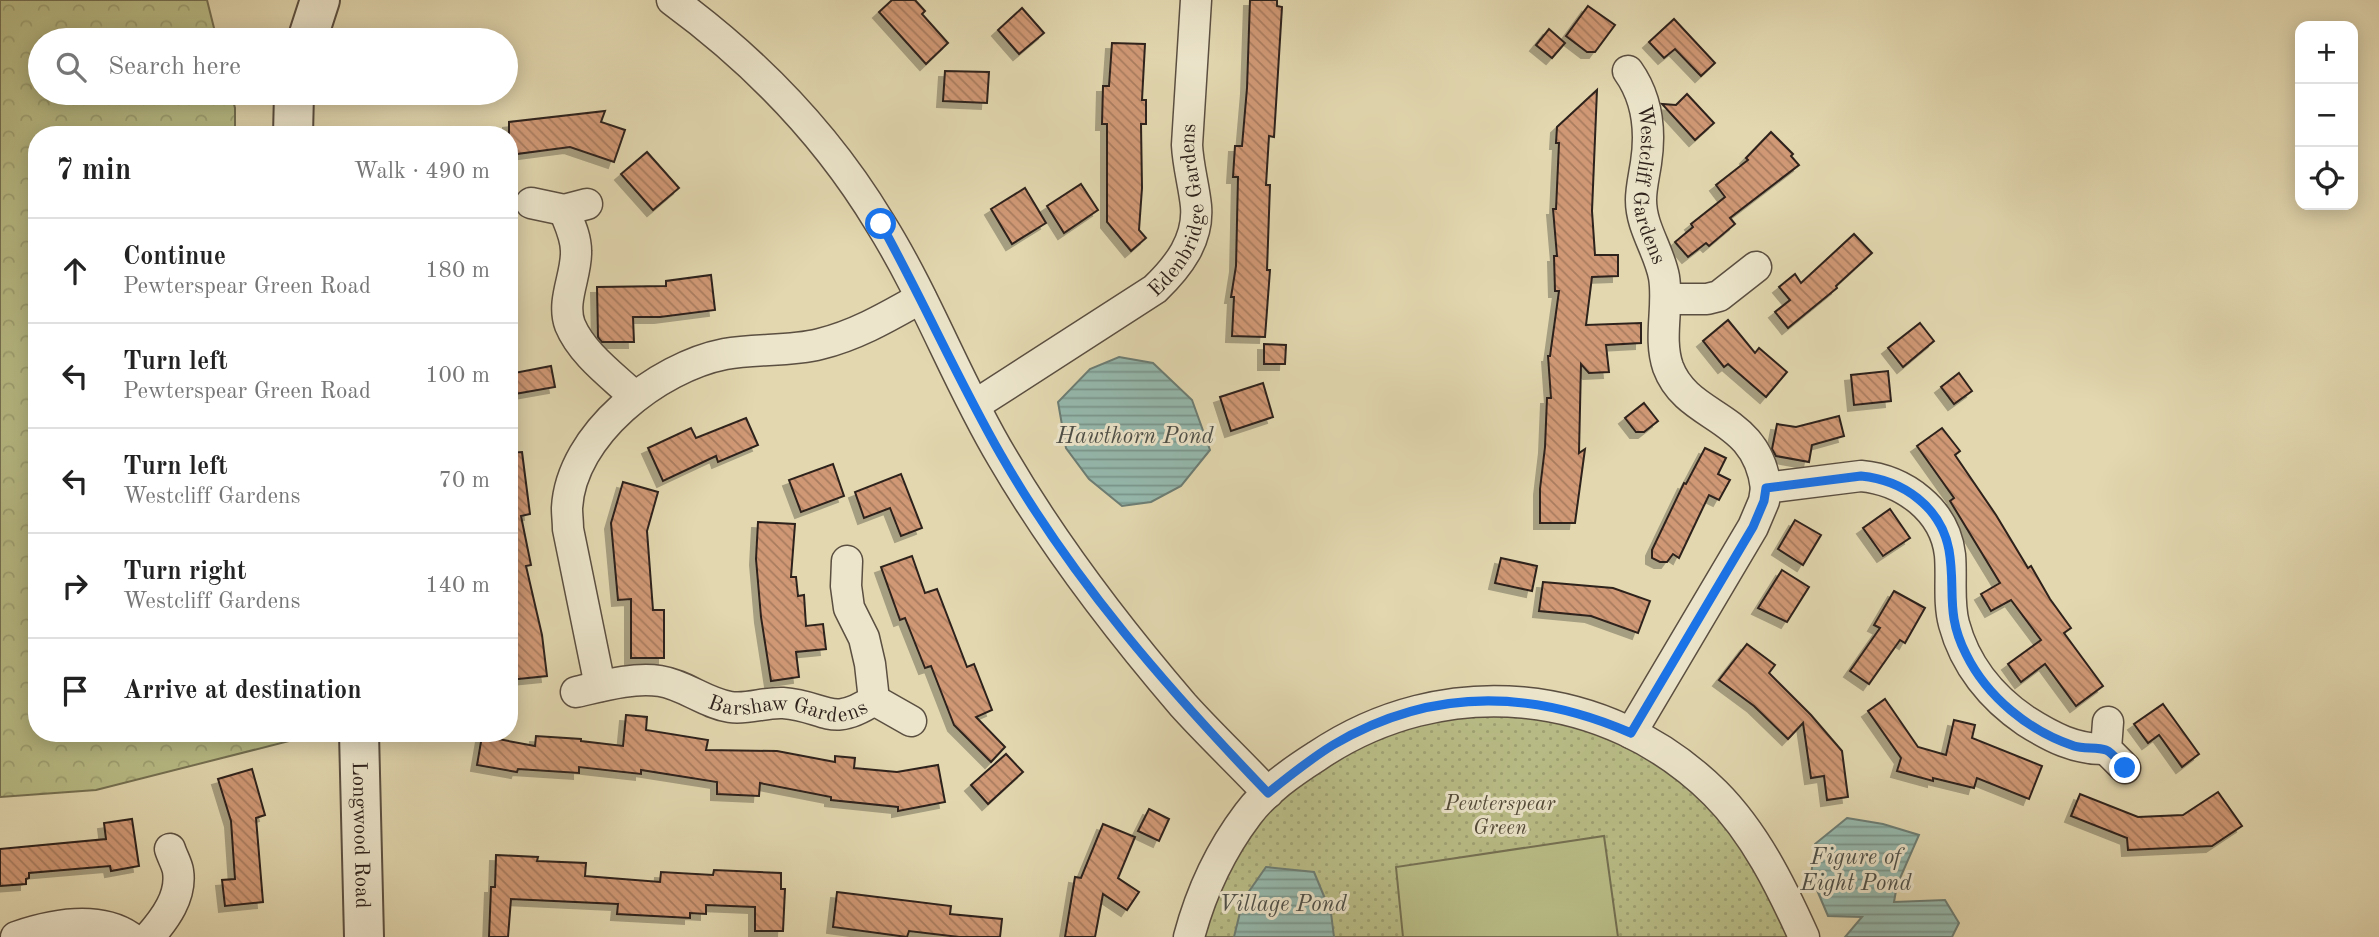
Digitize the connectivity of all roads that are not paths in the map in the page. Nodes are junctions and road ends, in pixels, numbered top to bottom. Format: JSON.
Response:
{"nodes":[{"id":1,"x":1196,"y":0,"type":"edge"},
{"id":2,"x":321,"y":2,"type":"edge"},
{"id":3,"x":684,"y":3,"type":"edge"},
{"id":4,"x":311,"y":28,"type":"edge"},
{"id":5,"x":1622,"y":67,"type":"dead end"},
{"id":6,"x":294,"y":105,"type":"edge"},
{"id":7,"x":293,"y":126,"type":"edge"},
{"id":8,"x":531,"y":203,"type":"dead end"},
{"id":9,"x":1756,"y":267,"type":"dead end"},
{"id":10,"x":921,"y":298,"type":"junction"},
{"id":11,"x":1667,"y":299,"type":"junction"},
{"id":12,"x":635,"y":397,"type":"junction"},
{"id":13,"x":975,"y":405,"type":"junction"},
{"id":14,"x":1766,"y":488,"type":"junction"},
{"id":15,"x":849,"y":559,"type":"dead end"},
{"id":16,"x":874,"y":700,"type":"junction"},
{"id":17,"x":911,"y":721,"type":"dead end"},
{"id":18,"x":1631,"y":733,"type":"junction"},
{"id":19,"x":359,"y":742,"type":"edge"},
{"id":20,"x":2113,"y":746,"type":"dead end"},
{"id":21,"x":1268,"y":793,"type":"junction"},
{"id":22,"x":170,"y":849,"type":"dead end"},
{"id":23,"x":16,"y":937,"type":"edge"},
{"id":24,"x":130,"y":937,"type":"edge"},
{"id":25,"x":149,"y":937,"type":"edge"},
{"id":26,"x":364,"y":937,"type":"edge"},
{"id":27,"x":1189,"y":937,"type":"edge"},
{"id":28,"x":1804,"y":937,"type":"edge"}],
"edges":[{"from":1,"to":13,"type":"street","name":"Edenbridge Gardens"},
{"from":2,"to":4,"type":"street"},
{"from":3,"to":10,"type":"street"},
{"from":5,"to":11,"type":"street","name":"Westcliff Gardens"},
{"from":6,"to":7,"type":"street"},
{"from":8,"to":12,"type":"street"},
{"from":9,"to":11,"type":"street"},
{"from":10,"to":12,"type":"street","name":"Barshaw Gardens"},
{"from":10,"to":13,"type":"street"},
{"from":11,"to":14,"type":"street","name":"Westcliff Gardens"},
{"from":12,"to":16,"type":"street","name":"Barshaw Gardens"},
{"from":13,"to":21,"type":"street"},
{"from":14,"to":18,"type":"street"},
{"from":14,"to":20,"type":"street"},
{"from":15,"to":16,"type":"street","name":"Barshaw Gardens"},
{"from":16,"to":17,"type":"street"},
{"from":18,"to":21,"type":"street"},
{"from":18,"to":28,"type":"street"},
{"from":19,"to":26,"type":"street","name":"Longwood Road"},
{"from":21,"to":27,"type":"street"},
{"from":22,"to":25,"type":"street"},
{"from":23,"to":24,"type":"street"}]}
